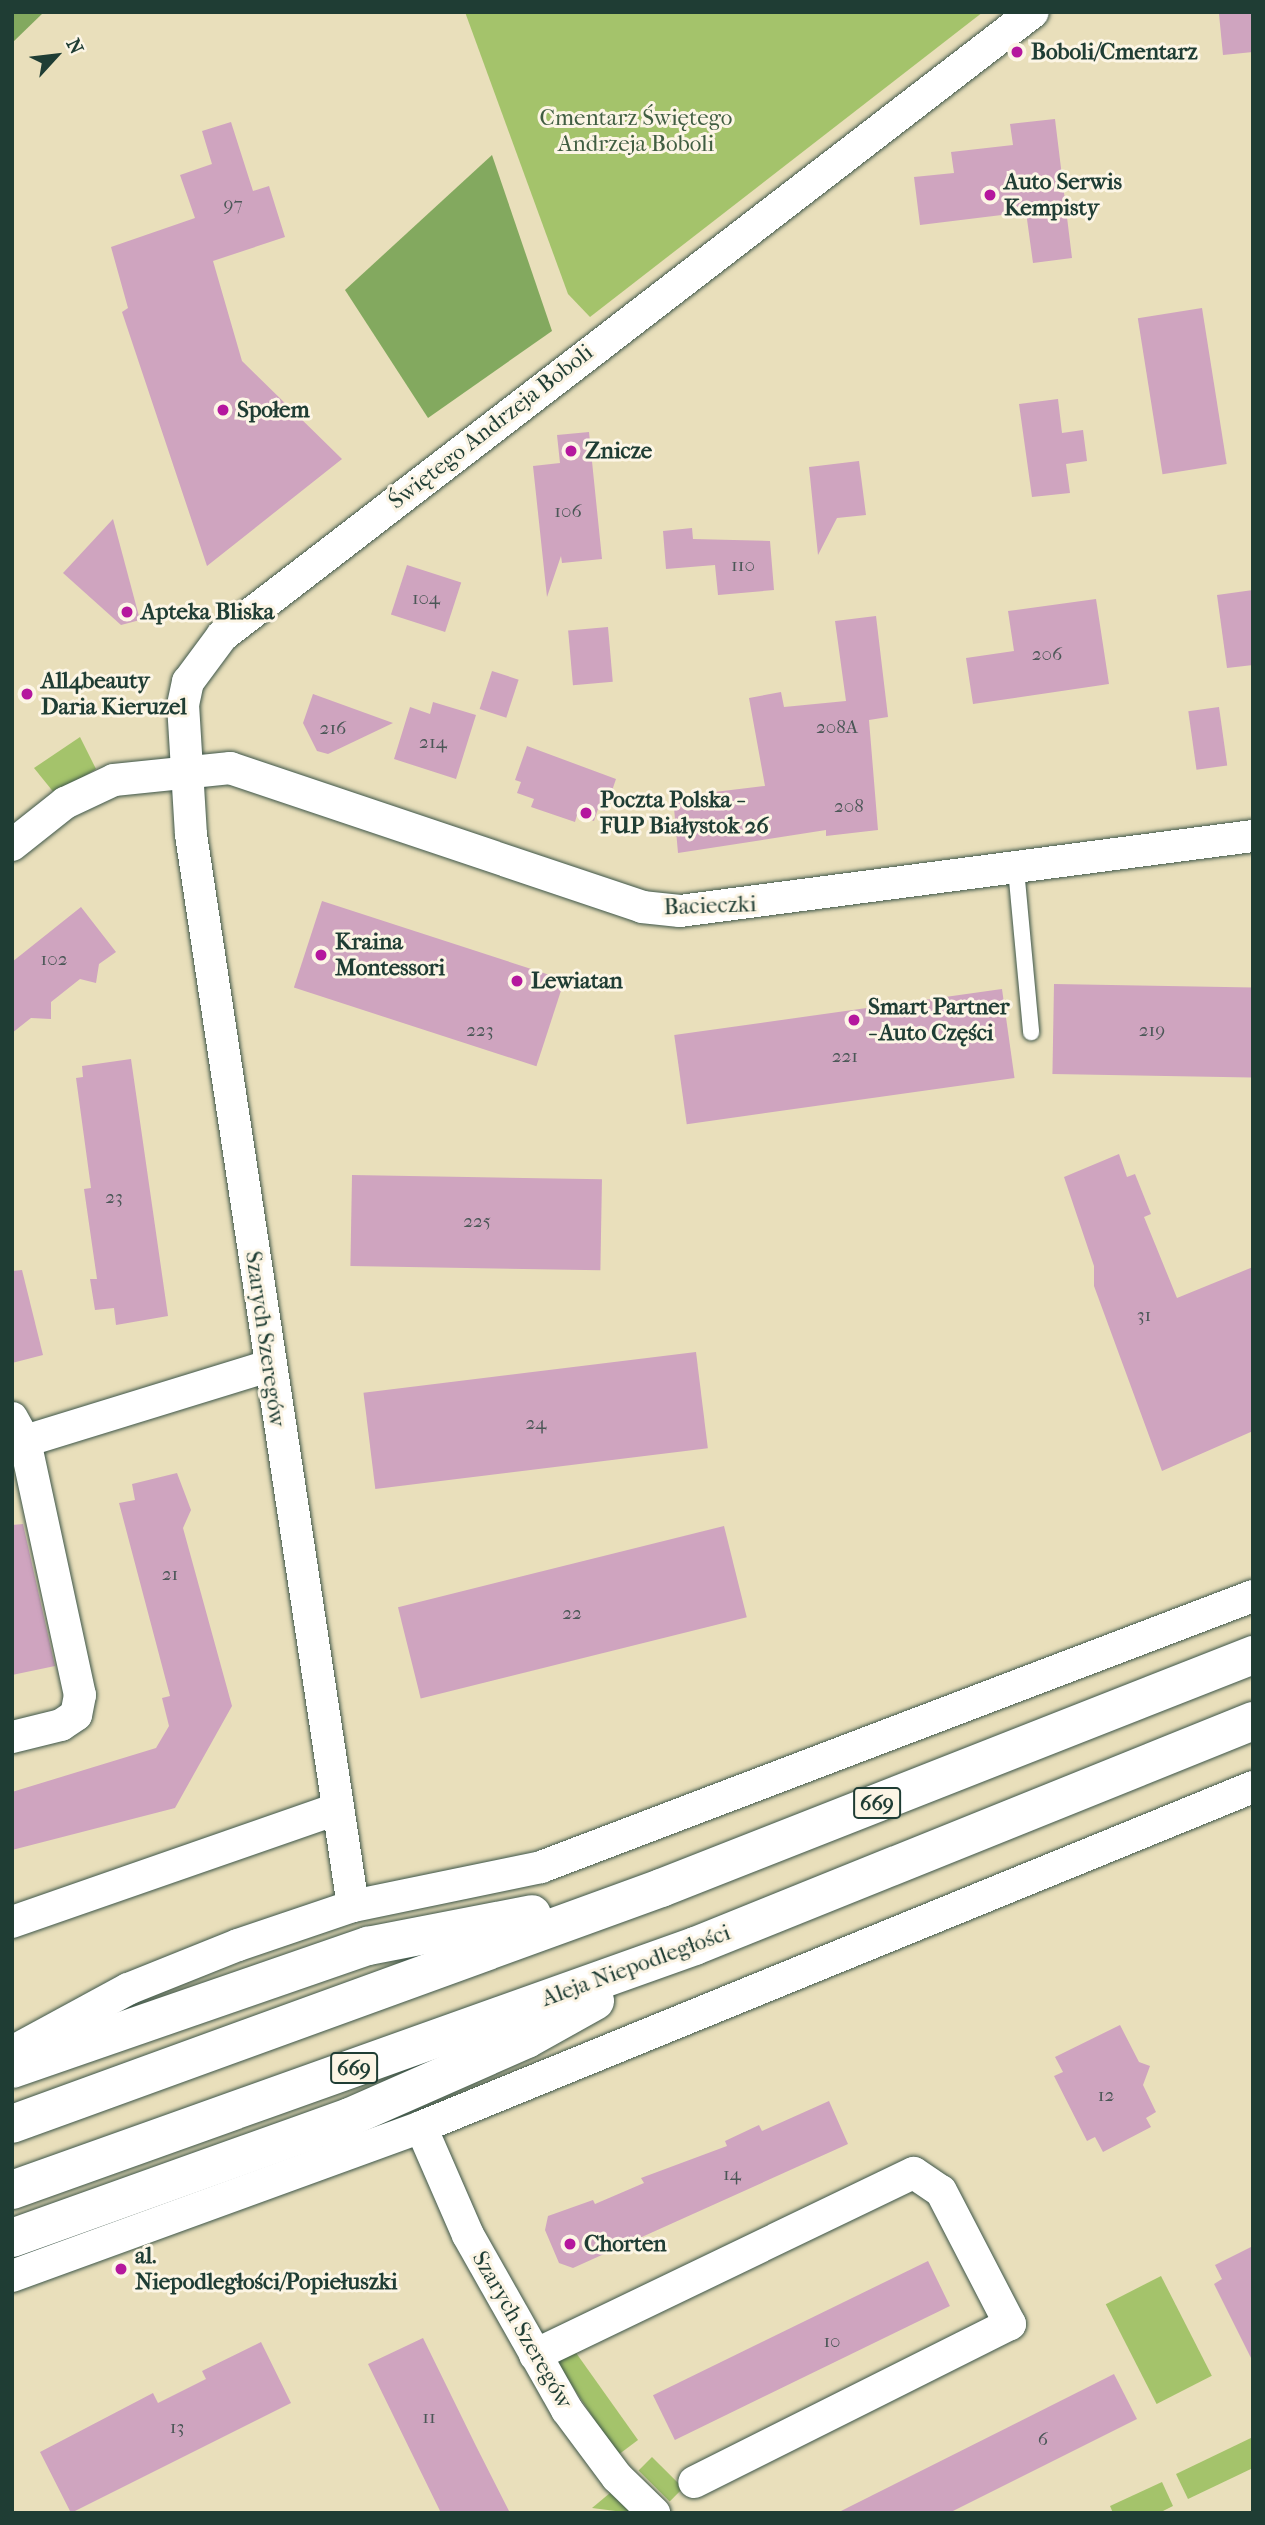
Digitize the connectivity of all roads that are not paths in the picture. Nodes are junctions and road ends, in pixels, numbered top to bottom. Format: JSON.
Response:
{"nodes":[{"id":1,"x":1033,"y":12,"type":"edge"},
{"id":2,"x":185,"y":772,"type":"junction"},
{"id":3,"x":1253,"y":836,"type":"edge"},
{"id":4,"x":12,"y":845,"type":"edge"},
{"id":5,"x":1016,"y":869,"type":"junction"},
{"id":6,"x":1031,"y":1032,"type":"dead end"},
{"id":7,"x":270,"y":1366,"type":"junction"},
{"id":8,"x":19,"y":1430,"type":"edge"},
{"id":9,"x":1253,"y":1596,"type":"edge"},
{"id":10,"x":1253,"y":1656,"type":"edge"},
{"id":11,"x":1253,"y":1721,"type":"edge"},
{"id":12,"x":12,"y":1737,"type":"edge"},
{"id":13,"x":1253,"y":1787,"type":"edge"},
{"id":14,"x":334,"y":1810,"type":"junction"},
{"id":15,"x":661,"y":1888,"type":"junction"},
{"id":16,"x":353,"y":1906,"type":"junction"},
{"id":17,"x":12,"y":1922,"type":"edge"},
{"id":18,"x":695,"y":1946,"type":"junction"},
{"id":19,"x":12,"y":2052,"type":"edge"},
{"id":20,"x":12,"y":2069,"type":"edge"},
{"id":21,"x":12,"y":2124,"type":"edge"},
{"id":22,"x":421,"y":2127,"type":"junction"},
{"id":23,"x":12,"y":2190,"type":"edge"},
{"id":24,"x":12,"y":2238,"type":"edge"},
{"id":25,"x":12,"y":2276,"type":"edge"},
{"id":26,"x":535,"y":2355,"type":"junction"},
{"id":27,"x":694,"y":2482,"type":"dead end"},
{"id":28,"x":654,"y":2513,"type":"edge"}],
"edges":[{"from":1,"to":2,"type":"street","name":"Świętego Andrzeja Boboli"},
{"from":2,"to":4,"type":"street"},
{"from":2,"to":5,"type":"street","name":"Bacieczki"},
{"from":2,"to":7,"type":"street","name":"Szarych Szeregów"},
{"from":3,"to":5,"type":"street","name":"Bacieczki"},
{"from":5,"to":6,"type":"lane"},
{"from":7,"to":8,"type":"street"},
{"from":7,"to":14,"type":"street","name":"Szarych Szeregów"},
{"from":8,"to":12,"type":"street"},
{"from":9,"to":16,"type":"street"},
{"from":10,"to":15,"type":"main road","number":"669"},
{"from":11,"to":18,"type":"main road","name":"Aleja Niepodległości","number":"669"},
{"from":13,"to":22,"type":"street"},
{"from":14,"to":16,"type":"street","name":"Szarych Szeregów"},
{"from":14,"to":17,"type":"street"},
{"from":15,"to":20,"type":"main road"},
{"from":15,"to":21,"type":"main road","number":"669"},
{"from":16,"to":19,"type":"street"},
{"from":18,"to":23,"type":"main road","name":"Aleja Niepodległości","number":"669"},
{"from":18,"to":24,"type":"main road"},
{"from":22,"to":25,"type":"street"},
{"from":22,"to":26,"type":"street","name":"Szarych Szeregów"},
{"from":26,"to":27,"type":"street"},
{"from":26,"to":28,"type":"street","name":"Szarych Szeregów"}]}
